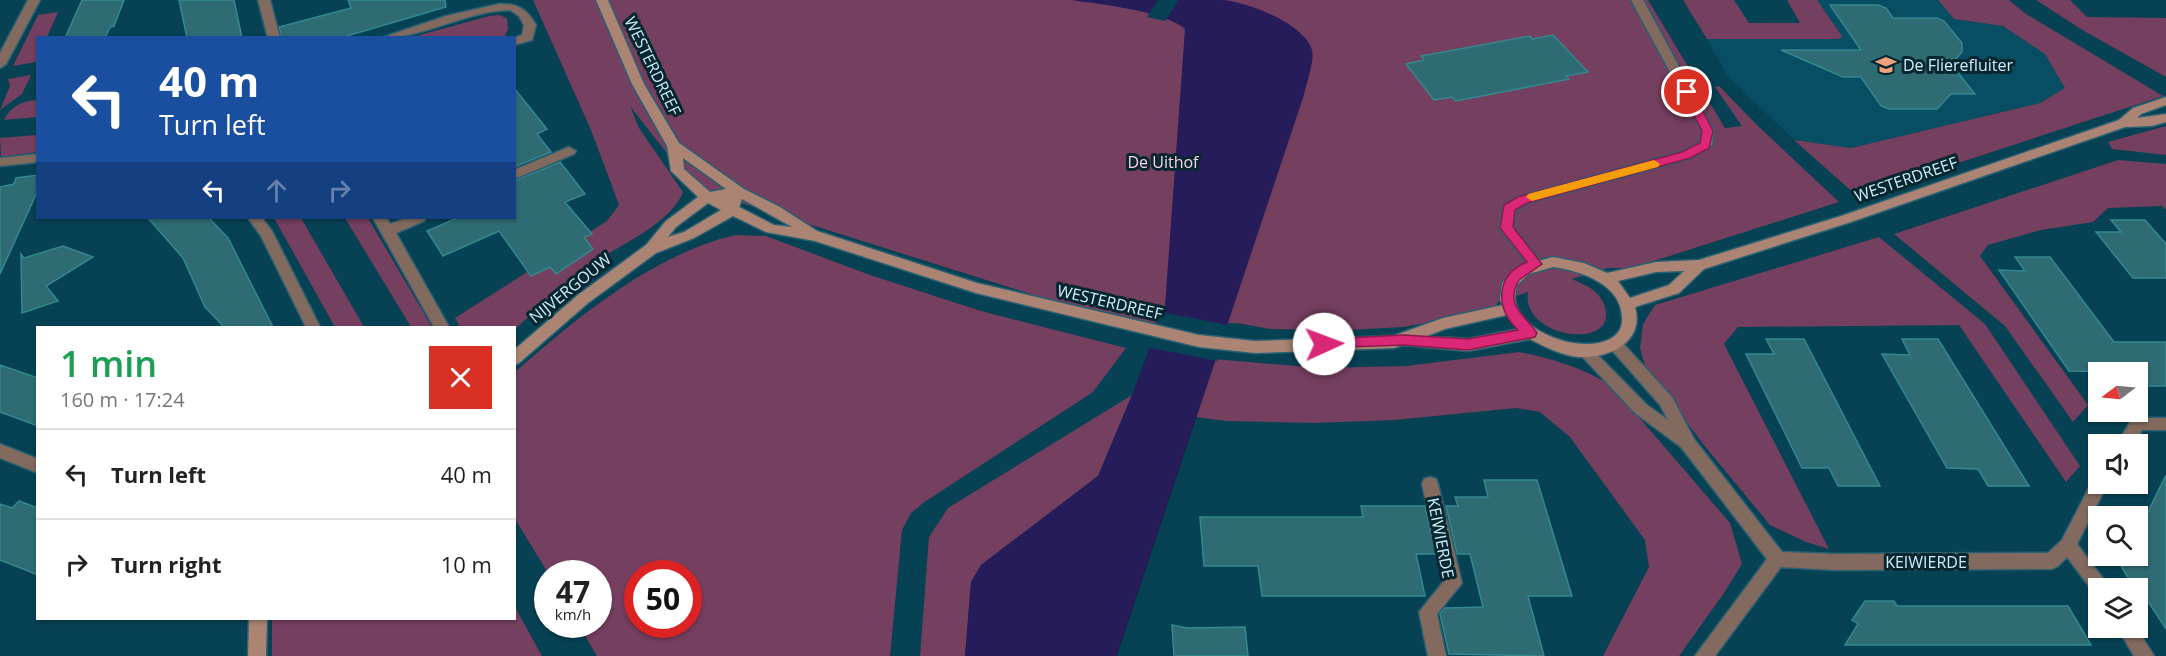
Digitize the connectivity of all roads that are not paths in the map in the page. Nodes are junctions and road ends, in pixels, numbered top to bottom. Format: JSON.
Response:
{"nodes":[{"id":1,"x":34,"y":0,"type":"edge"},
{"id":2,"x":264,"y":0,"type":"edge"},
{"id":3,"x":602,"y":0,"type":"edge"},
{"id":4,"x":1637,"y":0,"type":"edge"},
{"id":5,"x":273,"y":36,"type":"edge"},
{"id":6,"x":394,"y":36,"type":"edge"},
{"id":7,"x":516,"y":41,"type":"edge"},
{"id":8,"x":0,"y":64,"type":"edge"},
{"id":9,"x":2166,"y":101,"type":"edge"},
{"id":10,"x":2166,"y":118,"type":"edge"},
{"id":11,"x":2124,"y":123,"type":"junction"},
{"id":12,"x":674,"y":146,"type":"junction"},
{"id":13,"x":569,"y":151,"type":"dead end"},
{"id":14,"x":36,"y":158,"type":"edge"},
{"id":15,"x":0,"y":162,"type":"edge"},
{"id":16,"x":516,"y":174,"type":"edge"},
{"id":17,"x":739,"y":192,"type":"junction"},
{"id":18,"x":706,"y":197,"type":"junction"},
{"id":19,"x":730,"y":211,"type":"junction"},
{"id":20,"x":256,"y":219,"type":"edge"},
{"id":21,"x":381,"y":219,"type":"edge"},
{"id":22,"x":417,"y":219,"type":"edge"},
{"id":23,"x":387,"y":231,"type":"junction"},
{"id":24,"x":816,"y":236,"type":"junction"},
{"id":25,"x":651,"y":249,"type":"junction"},
{"id":26,"x":1536,"y":264,"type":"junction"},
{"id":27,"x":1699,"y":265,"type":"junction"},
{"id":28,"x":1605,"y":279,"type":"junction"},
{"id":29,"x":1627,"y":304,"type":"junction"},
{"id":30,"x":1510,"y":309,"type":"junction"},
{"id":31,"x":313,"y":326,"type":"edge"},
{"id":32,"x":441,"y":326,"type":"edge"},
{"id":33,"x":1530,"y":333,"type":"junction"},
{"id":34,"x":1404,"y":340,"type":"junction"},
{"id":35,"x":1615,"y":344,"type":"junction"},
{"id":36,"x":1584,"y":351,"type":"junction"},
{"id":37,"x":516,"y":357,"type":"edge"},
{"id":38,"x":2166,"y":424,"type":"edge"},
{"id":39,"x":2132,"y":434,"type":"edge"},
{"id":40,"x":1688,"y":444,"type":"junction"},
{"id":41,"x":0,"y":451,"type":"edge"},
{"id":42,"x":36,"y":465,"type":"edge"},
{"id":43,"x":1430,"y":484,"type":"dead end"},
{"id":44,"x":2094,"y":494,"type":"edge"},
{"id":45,"x":2068,"y":545,"type":"junction"},
{"id":46,"x":1777,"y":559,"type":"junction"},
{"id":47,"x":2093,"y":578,"type":"edge"},
{"id":48,"x":258,"y":620,"type":"edge"},
{"id":49,"x":2133,"y":638,"type":"edge"},
{"id":50,"x":257,"y":656,"type":"edge"},
{"id":51,"x":1437,"y":656,"type":"edge"},
{"id":52,"x":1704,"y":656,"type":"edge"},
{"id":53,"x":2145,"y":656,"type":"edge"}],
"edges":[{"from":1,"to":8,"type":"street"},
{"from":2,"to":5,"type":"street"},
{"from":3,"to":12,"type":"main road","name":"WESTERDREEF"},
{"from":4,"to":26,"type":"street"},
{"from":6,"to":7,"type":"street"},
{"from":9,"to":11,"type":"main road","name":"WESTERDREEF"},
{"from":10,"to":11,"type":"main road","name":"WESTERDREEF"},
{"from":11,"to":27,"type":"main road","name":"WESTERDREEF"},
{"from":12,"to":17,"type":"main road","name":"WESTERDREEF"},
{"from":12,"to":18,"type":"main road","name":"WESTERDREEF"},
{"from":13,"to":16,"type":"street"},
{"from":14,"to":15,"type":"street"},
{"from":17,"to":18,"type":"main road","name":"NIJVERGOUW"},
{"from":17,"to":19,"type":"main road"},
{"from":17,"to":24,"type":"main road","name":"WESTERDREEF"},
{"from":18,"to":19,"type":"main road","name":"WESTERDREEF"},
{"from":18,"to":25,"type":"main road","name":"NIJVERGOUW"},
{"from":19,"to":24,"type":"main road","name":"WESTERDREEF"},
{"from":19,"to":25,"type":"main road","name":"NIJVERGOUW"},
{"from":20,"to":31,"type":"street"},
{"from":21,"to":23,"type":"street"},
{"from":22,"to":23,"type":"street"},
{"from":23,"to":32,"type":"street"},
{"from":24,"to":34,"type":"main road","name":"WESTERDREEF"},
{"from":25,"to":37,"type":"main road","name":"NIJVERGOUW"},
{"from":26,"to":28,"type":"main road"},
{"from":26,"to":30,"type":"main road"},
{"from":27,"to":28,"type":"main road","name":"WESTERDREEF"},
{"from":27,"to":29,"type":"main road","name":"WESTERDREEF"},
{"from":28,"to":29,"type":"main road"},
{"from":29,"to":35,"type":"main road"},
{"from":30,"to":33,"type":"main road"},
{"from":30,"to":34,"type":"main road","name":"WESTERDREEF"},
{"from":33,"to":34,"type":"main road","name":"WESTERDREEF"},
{"from":33,"to":36,"type":"main road"},
{"from":35,"to":36,"type":"main road"},
{"from":35,"to":40,"type":"street"},
{"from":36,"to":40,"type":"street"},
{"from":38,"to":39,"type":"street"},
{"from":40,"to":46,"type":"street"},
{"from":41,"to":42,"type":"street"},
{"from":43,"to":51,"type":"street","name":"KEIWIERDE"},
{"from":44,"to":45,"type":"street","name":"KEIWIERDE"},
{"from":45,"to":46,"type":"street","name":"KEIWIERDE"},
{"from":45,"to":47,"type":"street"},
{"from":46,"to":52,"type":"street"},
{"from":48,"to":50,"type":"main road"},
{"from":49,"to":53,"type":"street"}]}
